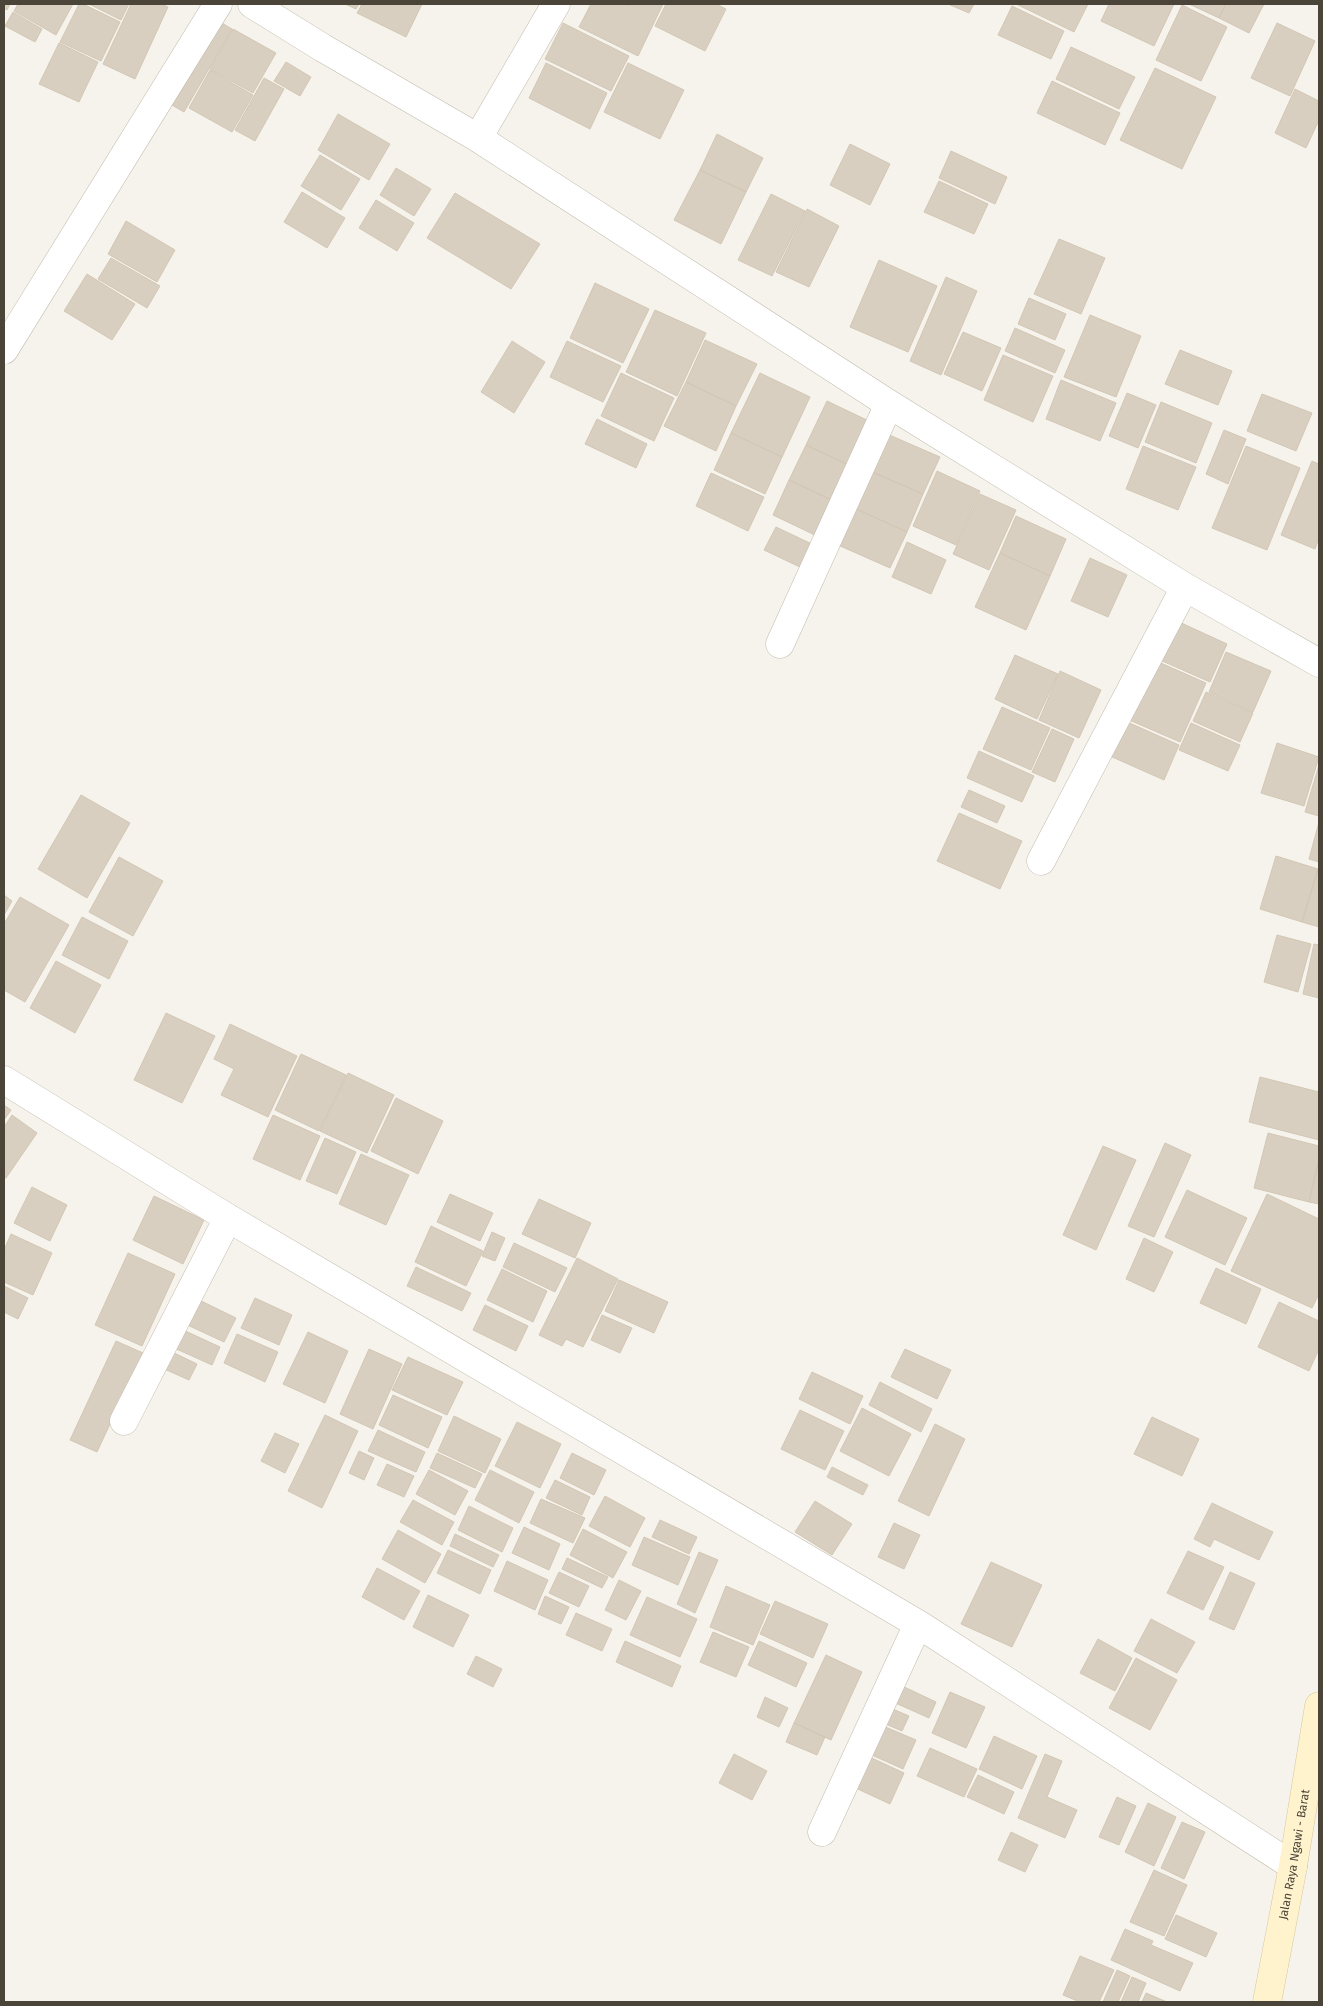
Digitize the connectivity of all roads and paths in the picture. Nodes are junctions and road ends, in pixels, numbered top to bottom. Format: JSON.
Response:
{"nodes":[{"id":1,"x":218,"y":4,"type":"edge"},
{"id":2,"x":252,"y":4,"type":"edge"},
{"id":3,"x":556,"y":4,"type":"edge"},
{"id":4,"x":478,"y":138,"type":"junction"},
{"id":5,"x":4,"y":350,"type":"edge"},
{"id":6,"x":889,"y":404,"type":"junction"},
{"id":7,"x":1186,"y":586,"type":"junction"},
{"id":8,"x":780,"y":644,"type":"dead end"},
{"id":9,"x":1319,"y":663,"type":"edge"},
{"id":10,"x":1041,"y":861,"type":"dead end"},
{"id":11,"x":4,"y":1080,"type":"edge"},
{"id":12,"x":228,"y":1218,"type":"junction"},
{"id":13,"x":124,"y":1421,"type":"dead end"},
{"id":14,"x":918,"y":1624,"type":"junction"},
{"id":15,"x":1319,"y":1706,"type":"edge"},
{"id":16,"x":822,"y":1832,"type":"dead end"},
{"id":17,"x":1293,"y":1866,"type":"junction"},
{"id":18,"x":1268,"y":2002,"type":"edge"}],
"edges":[{"from":1,"to":5,"type":"street"},
{"from":2,"to":4,"type":"street"},
{"from":3,"to":4,"type":"street"},
{"from":4,"to":6,"type":"street"},
{"from":6,"to":7,"type":"street"},
{"from":6,"to":8,"type":"street"},
{"from":7,"to":9,"type":"street"},
{"from":7,"to":10,"type":"street"},
{"from":11,"to":12,"type":"street"},
{"from":12,"to":13,"type":"street"},
{"from":12,"to":14,"type":"street"},
{"from":14,"to":16,"type":"street"},
{"from":14,"to":17,"type":"street"},
{"from":15,"to":17,"type":"main road","name":"Jalan Raya Ngawi - Barat"},
{"from":17,"to":18,"type":"main road","name":"Jalan Raya Ngawi - Barat"}]}
